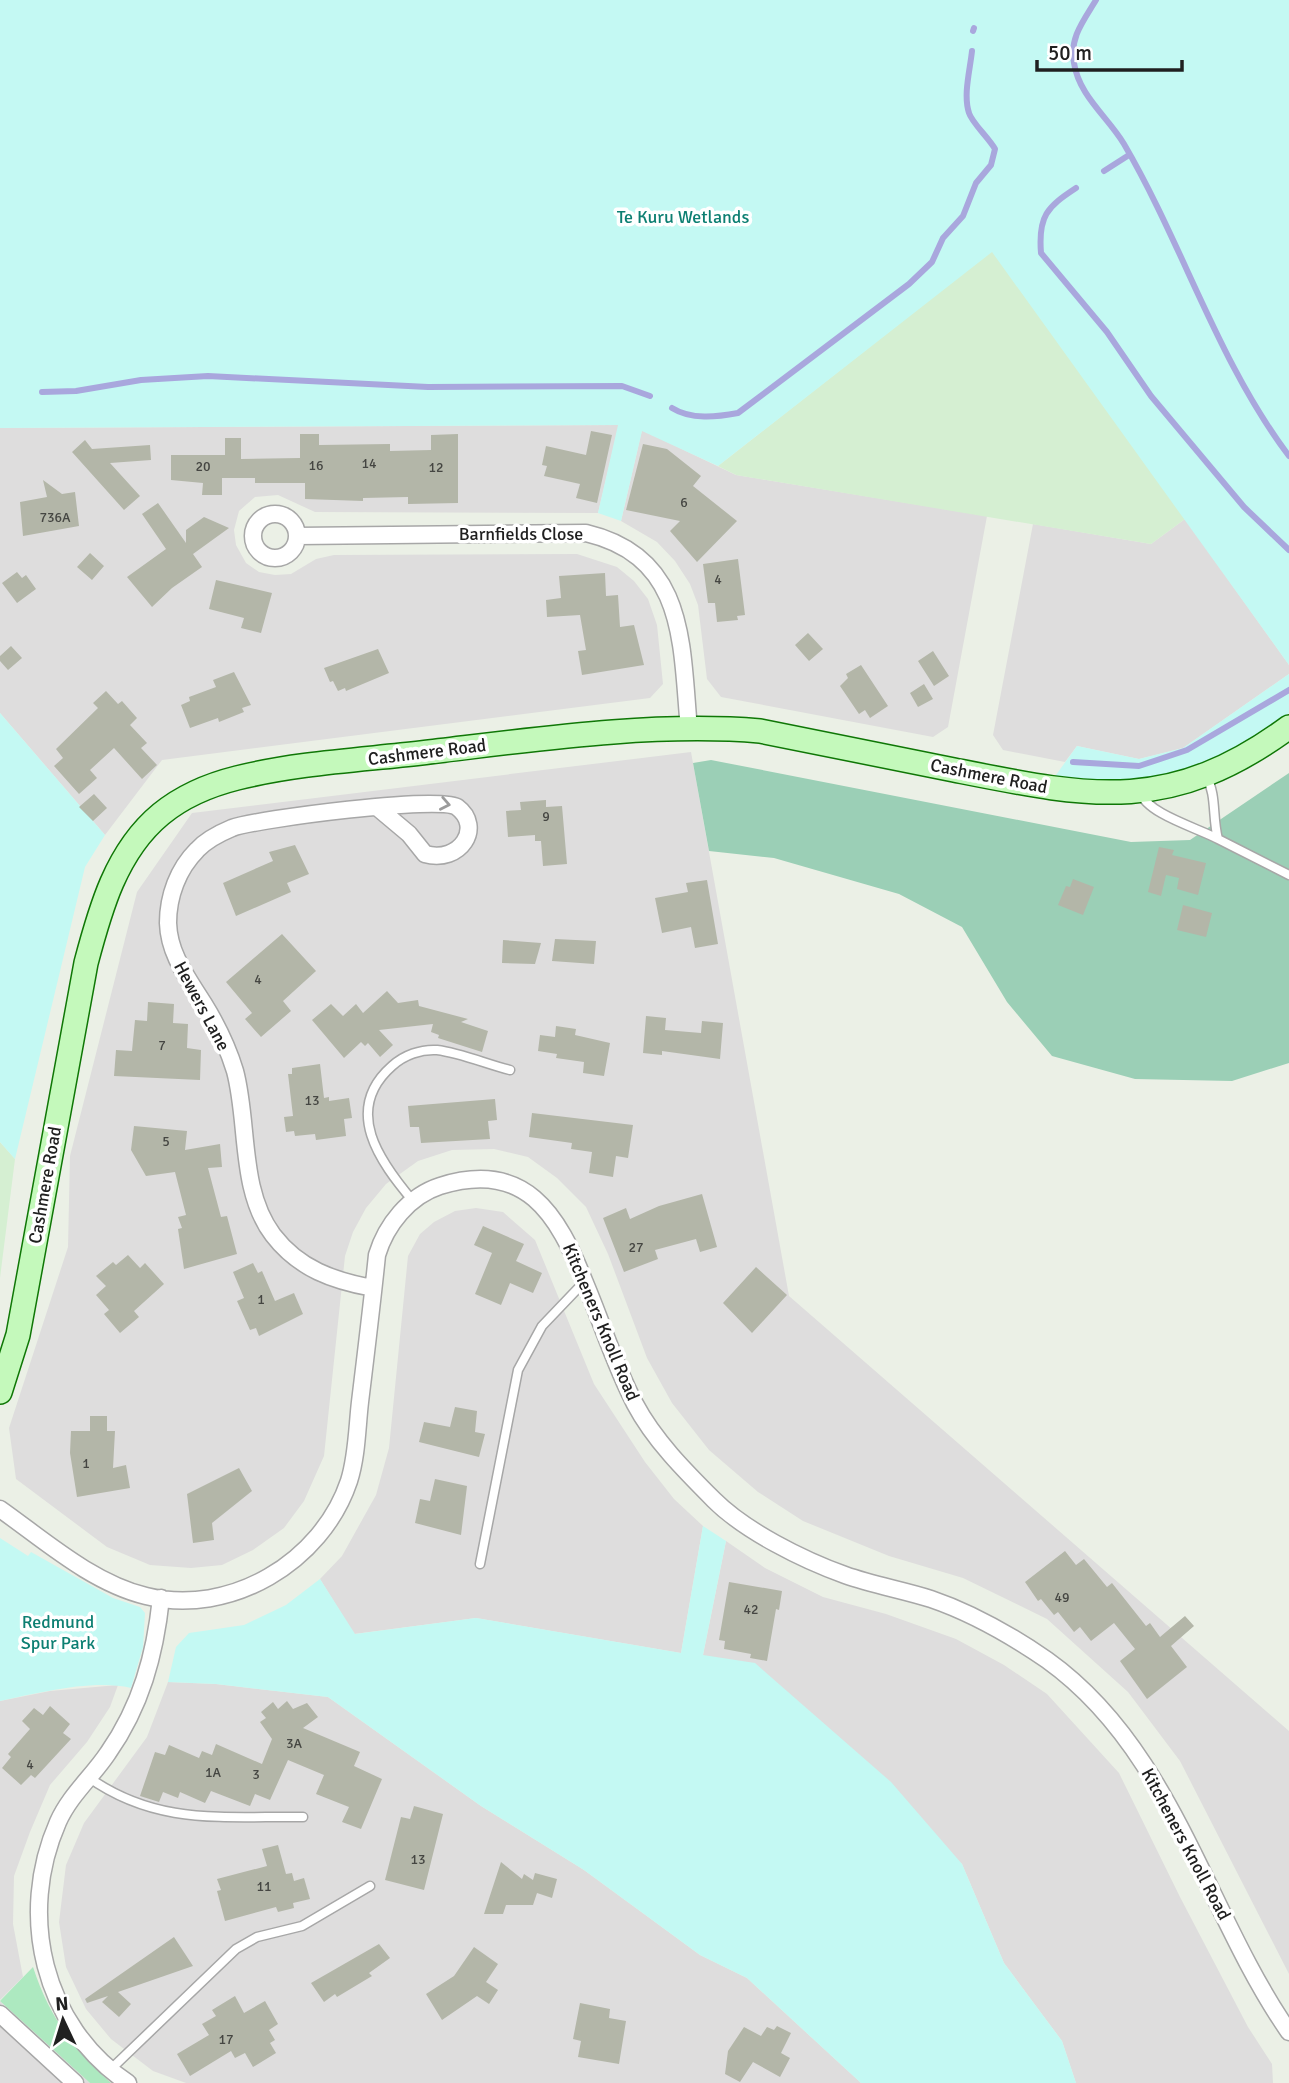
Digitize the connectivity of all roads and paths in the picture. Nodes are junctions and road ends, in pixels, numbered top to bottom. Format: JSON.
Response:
{"nodes":[{"id":1,"x":297,"y":536,"type":"dead end"},
{"id":2,"x":1289,"y":727,"type":"edge"},
{"id":3,"x":690,"y":729,"type":"junction"},
{"id":4,"x":1206,"y":776,"type":"junction"},
{"id":5,"x":1140,"y":792,"type":"junction"},
{"id":6,"x":378,"y":808,"type":"junction"},
{"id":7,"x":1218,"y":839,"type":"junction"},
{"id":8,"x":1289,"y":876,"type":"edge"},
{"id":9,"x":510,"y":1070,"type":"dead end"},
{"id":10,"x":413,"y":1201,"type":"junction"},
{"id":11,"x":585,"y":1281,"type":"junction"},
{"id":12,"x":373,"y":1288,"type":"junction"},
{"id":13,"x":0,"y":1392,"type":"edge"},
{"id":14,"x":0,"y":1509,"type":"edge"},
{"id":15,"x":480,"y":1564,"type":"dead end"},
{"id":16,"x":161,"y":1598,"type":"junction"},
{"id":17,"x":88,"y":1777,"type":"junction"},
{"id":18,"x":303,"y":1817,"type":"dead end"},
{"id":19,"x":370,"y":1886,"type":"dead end"},
{"id":20,"x":0,"y":2014,"type":"edge"},
{"id":21,"x":1289,"y":2032,"type":"edge"},
{"id":22,"x":110,"y":2070,"type":"junction"},
{"id":23,"x":75,"y":2083,"type":"edge"},
{"id":24,"x":128,"y":2083,"type":"edge"}],
"edges":[{"from":1,"to":3,"type":"street","name":"Barnfields Close"},
{"from":2,"to":4,"type":"street","name":"Cashmere Road"},
{"from":3,"to":5,"type":"street","name":"Cashmere Road"},
{"from":3,"to":13,"type":"street","name":"Cashmere Road"},
{"from":4,"to":5,"type":"street","name":"Cashmere Road"},
{"from":4,"to":7,"type":"lane"},
{"from":5,"to":7,"type":"lane"},
{"from":6,"to":6,"type":"street","name":"Hewers Lane","one_way":true},
{"from":6,"to":12,"type":"street","name":"Hewers Lane"},
{"from":7,"to":8,"type":"lane"},
{"from":9,"to":10,"type":"lane"},
{"from":10,"to":11,"type":"street","name":"Kitcheners Knoll Road"},
{"from":10,"to":12,"type":"street","name":"Kitcheners Knoll Road"},
{"from":11,"to":15,"type":"lane"},
{"from":11,"to":21,"type":"street","name":"Kitcheners Knoll Road"},
{"from":12,"to":16,"type":"street","name":"Kitcheners Knoll Road"},
{"from":14,"to":16,"type":"street","name":"Kitcheners Knoll Road"},
{"from":16,"to":17,"type":"street"},
{"from":17,"to":18,"type":"lane"},
{"from":17,"to":22,"type":"street"},
{"from":19,"to":22,"type":"lane"},
{"from":20,"to":23,"type":"street"},
{"from":22,"to":24,"type":"street"}]}
